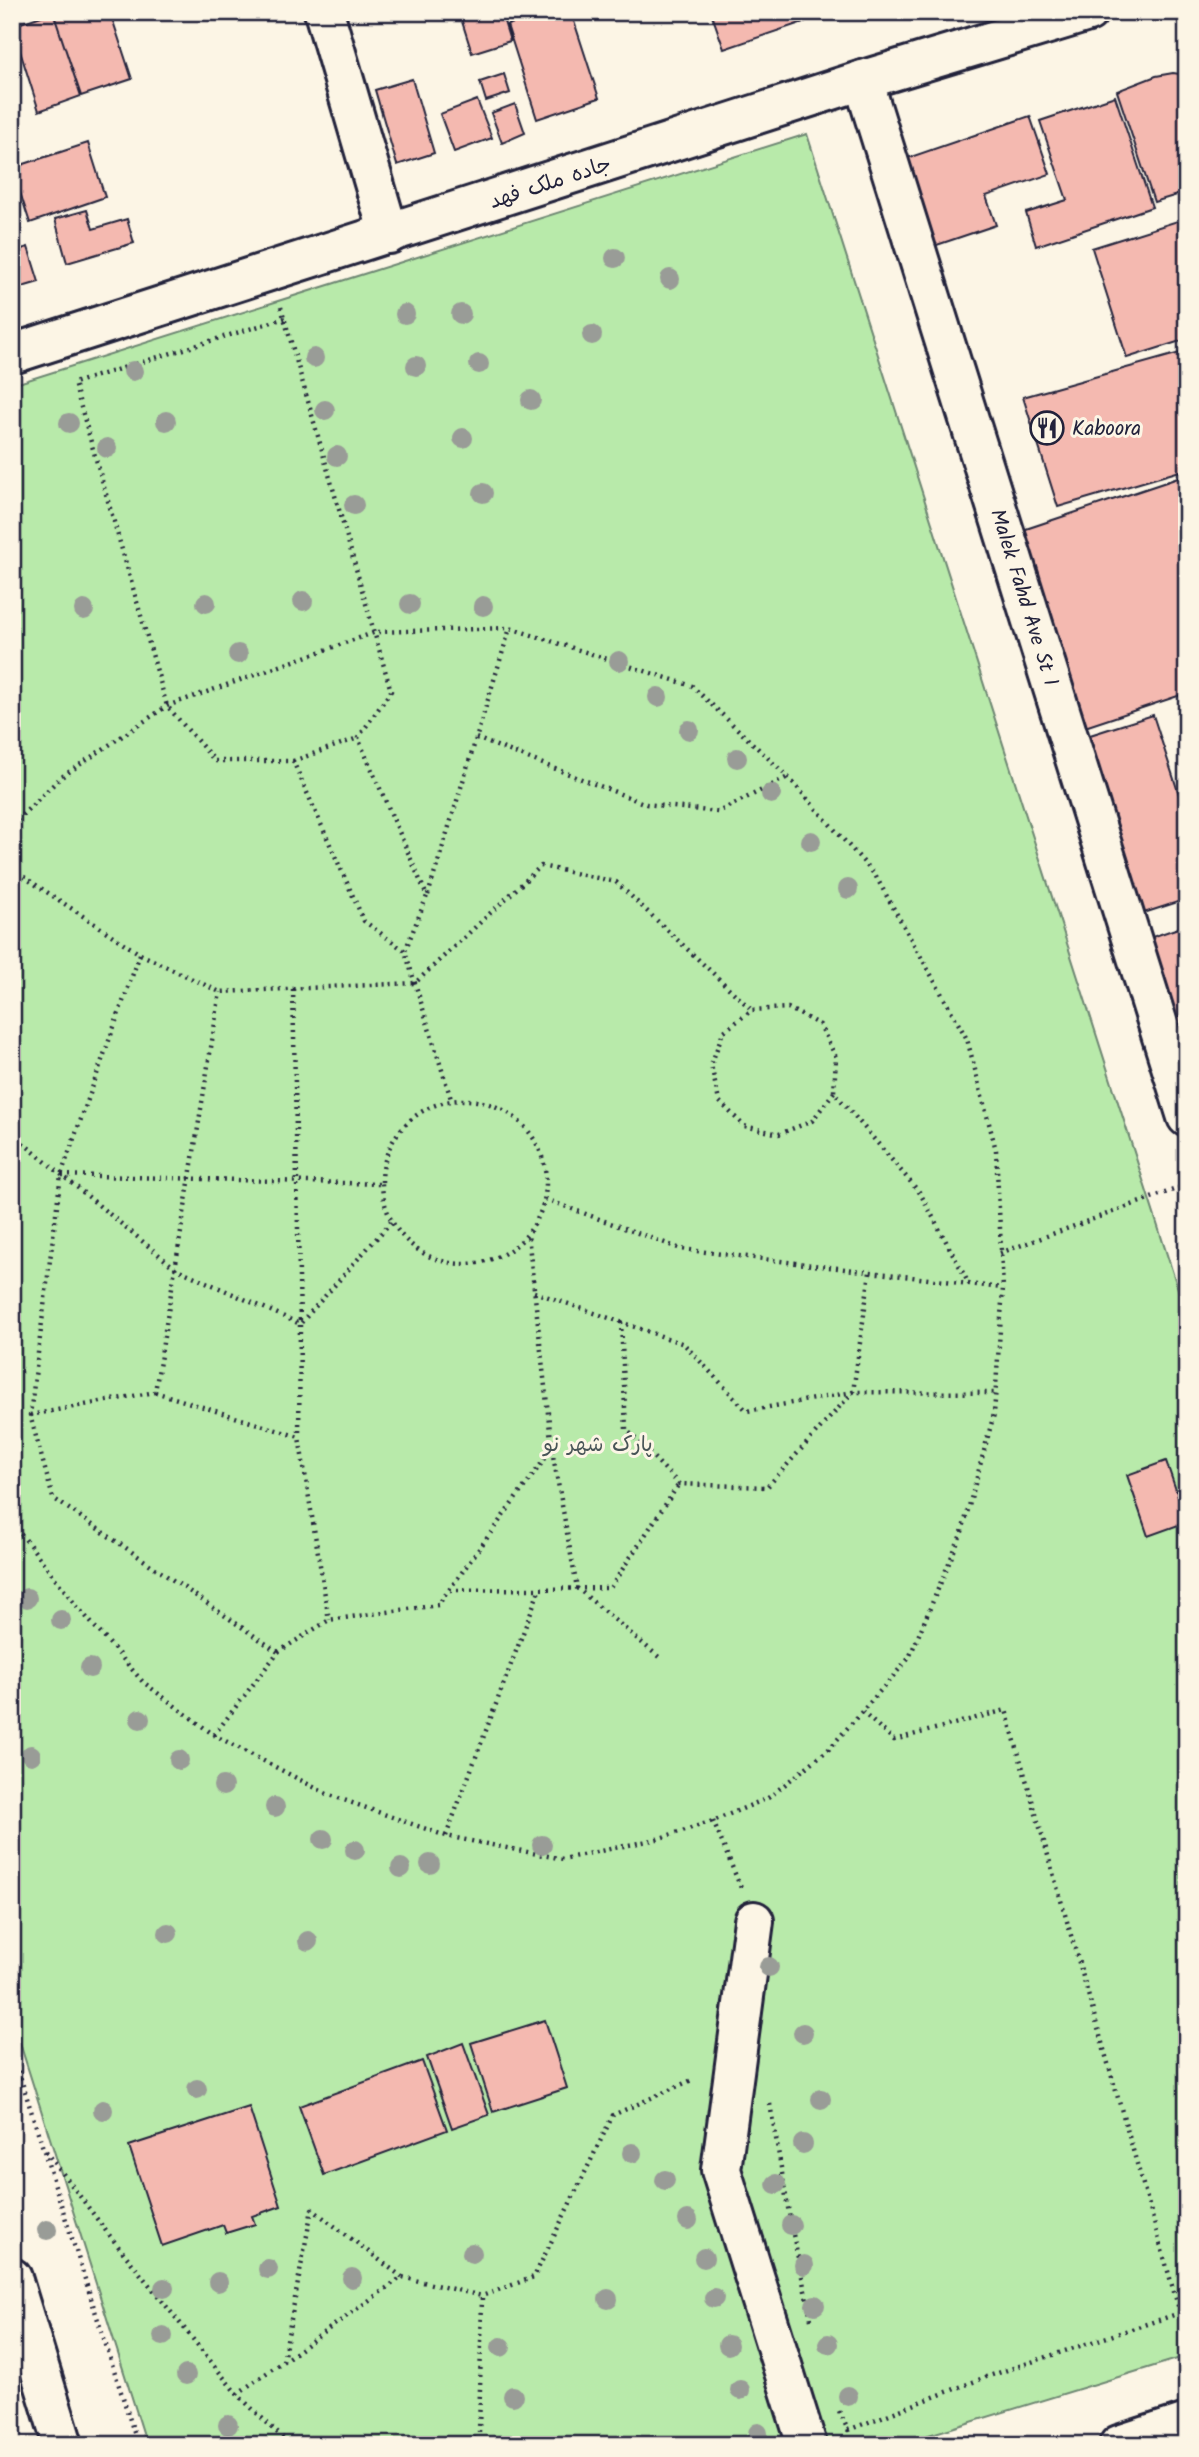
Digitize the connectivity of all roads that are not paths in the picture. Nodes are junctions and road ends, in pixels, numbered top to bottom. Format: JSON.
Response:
{"nodes":[{"id":1,"x":324,"y":12,"type":"edge"},
{"id":2,"x":1088,"y":12,"type":"edge"},
{"id":3,"x":863,"y":80,"type":"junction"},
{"id":4,"x":389,"y":234,"type":"junction"},
{"id":5,"x":12,"y":354,"type":"edge"},
{"id":6,"x":1187,"y":1117,"type":"edge"},
{"id":7,"x":754,"y":1922,"type":"road end"},
{"id":8,"x":12,"y":2278,"type":"edge"},
{"id":9,"x":1187,"y":2423,"type":"edge"},
{"id":10,"x":63,"y":2445,"type":"edge"},
{"id":11,"x":807,"y":2445,"type":"edge"},
{"id":12,"x":1119,"y":2445,"type":"edge"}],
"edges":[{"from":1,"to":4,"type":"street"},
{"from":2,"to":3,"type":"street","name":"جاده ملک فهد"},
{"from":3,"to":4,"type":"street","name":"جاده ملک فهد"},
{"from":3,"to":6,"type":"street","name":"Malek Fahd Ave St 1"},
{"from":4,"to":5,"type":"street","name":"جاده ملک فهد"},
{"from":7,"to":11,"type":"street"},
{"from":8,"to":10,"type":"street"},
{"from":9,"to":12,"type":"street"}]}
